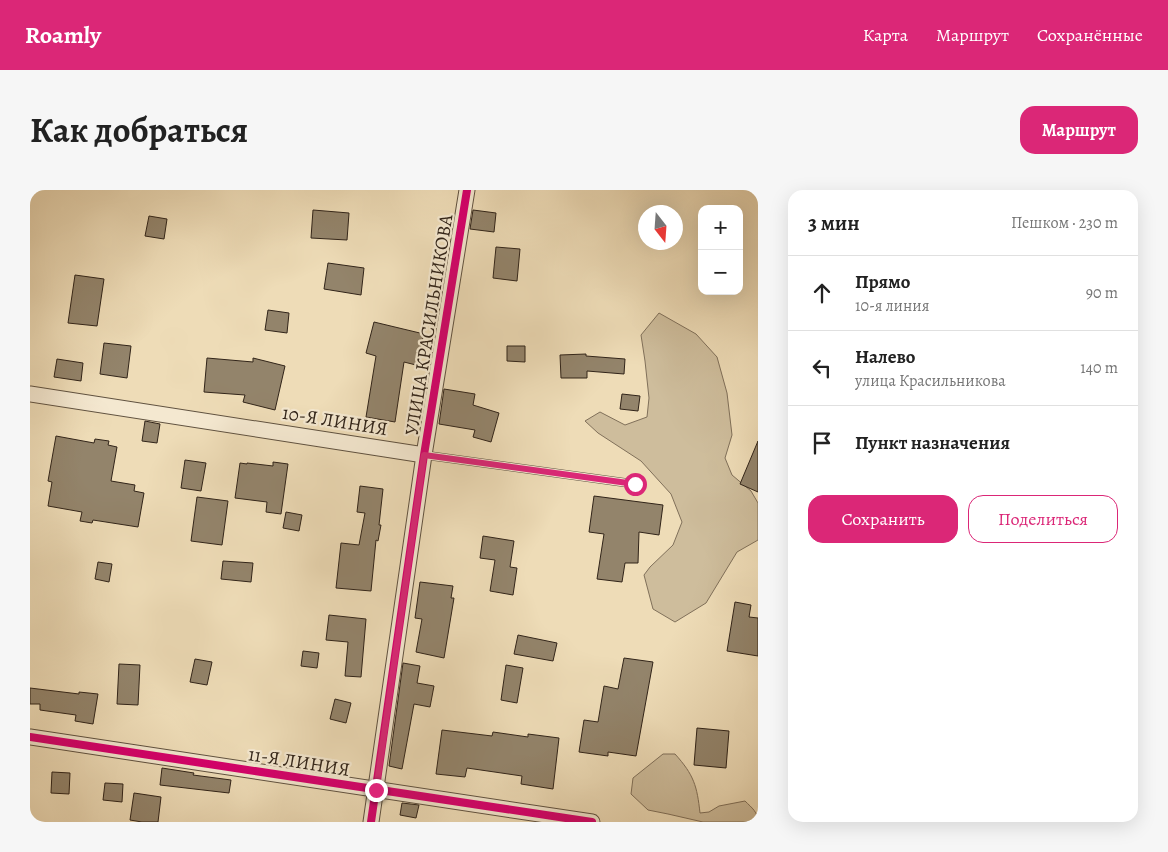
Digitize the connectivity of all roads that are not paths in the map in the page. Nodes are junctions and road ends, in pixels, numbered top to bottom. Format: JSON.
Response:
{"nodes":[{"id":1,"x":467,"y":190,"type":"edge"},
{"id":2,"x":30,"y":394,"type":"edge"},
{"id":3,"x":424,"y":455,"type":"junction"},
{"id":4,"x":635,"y":484,"type":"dead end"},
{"id":5,"x":30,"y":737,"type":"edge"},
{"id":6,"x":376,"y":790,"type":"junction"},
{"id":7,"x":371,"y":822,"type":"edge"},
{"id":8,"x":592,"y":822,"type":"edge"}],
"edges":[{"from":1,"to":3,"type":"street","name":"УЛИЦА КРАСИЛЬНИКОВА"},
{"from":2,"to":3,"type":"street","name":"10-Я ЛИНИЯ"},
{"from":3,"to":4,"type":"lane","name":"10-Я ЛИНИЯ"},
{"from":3,"to":6,"type":"street","name":"УЛИЦА КРАСИЛЬНИКОВА"},
{"from":5,"to":6,"type":"street","name":"11-Я ЛИНИЯ"},
{"from":6,"to":7,"type":"street","name":"УЛИЦА КРАСИЛЬНИКОВА"},
{"from":6,"to":8,"type":"street","name":"11-Я ЛИНИЯ"}]}
